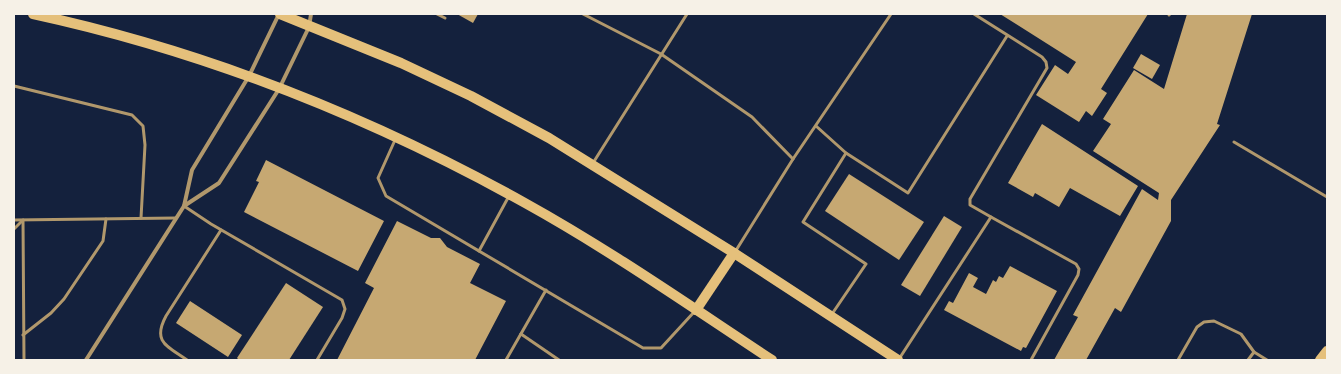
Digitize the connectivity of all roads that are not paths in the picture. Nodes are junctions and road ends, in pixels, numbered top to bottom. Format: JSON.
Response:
{"nodes":[{"id":1,"x":33,"y":14,"type":"edge"},
{"id":2,"x":279,"y":14,"type":"edge"},
{"id":3,"x":310,"y":14,"type":"edge"},
{"id":4,"x":437,"y":14,"type":"edge"},
{"id":5,"x":582,"y":14,"type":"edge"},
{"id":6,"x":687,"y":14,"type":"edge"},
{"id":7,"x":891,"y":14,"type":"edge"},
{"id":8,"x":974,"y":14,"type":"edge"},
{"id":9,"x":445,"y":18,"type":"dead end"},
{"id":10,"x":309,"y":26,"type":"junction"},
{"id":11,"x":1007,"y":36,"type":"junction"},
{"id":12,"x":661,"y":54,"type":"junction"},
{"id":13,"x":249,"y":76,"type":"junction"},
{"id":14,"x":14,"y":86,"type":"edge"},
{"id":15,"x":279,"y":88,"type":"junction"},
{"id":16,"x":816,"y":126,"type":"junction"},
{"id":17,"x":396,"y":138,"type":"junction"},
{"id":18,"x":1234,"y":142,"type":"dead end"},
{"id":19,"x":846,"y":153,"type":"junction"},
{"id":20,"x":793,"y":159,"type":"junction"},
{"id":21,"x":592,"y":164,"type":"junction"},
{"id":22,"x":509,"y":195,"type":"junction"},
{"id":23,"x":1327,"y":196,"type":"edge"},
{"id":24,"x":184,"y":206,"type":"junction"},
{"id":25,"x":991,"y":217,"type":"junction"},
{"id":26,"x":141,"y":218,"type":"junction"},
{"id":27,"x":176,"y":218,"type":"junction"},
{"id":28,"x":106,"y":219,"type":"junction"},
{"id":29,"x":14,"y":220,"type":"edge"},
{"id":30,"x":23,"y":220,"type":"junction"},
{"id":31,"x":14,"y":229,"type":"edge"},
{"id":32,"x":221,"y":230,"type":"junction"},
{"id":33,"x":479,"y":251,"type":"junction"},
{"id":34,"x":734,"y":253,"type":"junction"},
{"id":35,"x":546,"y":290,"type":"junction"},
{"id":36,"x":696,"y":310,"type":"junction"},
{"id":37,"x":830,"y":316,"type":"junction"},
{"id":38,"x":521,"y":334,"type":"junction"},
{"id":39,"x":23,"y":335,"type":"junction"},
{"id":40,"x":1327,"y":351,"type":"edge"},
{"id":41,"x":1254,"y":352,"type":"junction"},
{"id":42,"x":24,"y":360,"type":"edge"},
{"id":43,"x":86,"y":360,"type":"edge"},
{"id":44,"x":187,"y":360,"type":"edge"},
{"id":45,"x":317,"y":360,"type":"edge"},
{"id":46,"x":506,"y":360,"type":"edge"},
{"id":47,"x":559,"y":360,"type":"edge"},
{"id":48,"x":772,"y":360,"type":"edge"},
{"id":49,"x":898,"y":360,"type":"edge"},
{"id":50,"x":1031,"y":360,"type":"edge"},
{"id":51,"x":1178,"y":360,"type":"edge"},
{"id":52,"x":1248,"y":360,"type":"edge"},
{"id":53,"x":1267,"y":360,"type":"edge"},
{"id":54,"x":1320,"y":360,"type":"edge"}],
"edges":[{"from":1,"to":13,"type":"main road"},
{"from":2,"to":10,"type":"main road"},
{"from":2,"to":13,"type":"street"},
{"from":3,"to":10,"type":"street"},
{"from":4,"to":9,"type":"lane"},
{"from":5,"to":12,"type":"lane"},
{"from":6,"to":12,"type":"lane"},
{"from":7,"to":16,"type":"lane"},
{"from":8,"to":11,"type":"lane"},
{"from":10,"to":15,"type":"street"},
{"from":10,"to":21,"type":"main road"},
{"from":11,"to":19,"type":"lane"},
{"from":11,"to":25,"type":"lane"},
{"from":12,"to":20,"type":"lane"},
{"from":12,"to":21,"type":"lane"},
{"from":13,"to":15,"type":"main road"},
{"from":13,"to":24,"type":"street"},
{"from":14,"to":26,"type":"lane"},
{"from":15,"to":17,"type":"main road"},
{"from":15,"to":24,"type":"street"},
{"from":16,"to":19,"type":"lane"},
{"from":16,"to":20,"type":"lane"},
{"from":17,"to":22,"type":"main road"},
{"from":17,"to":33,"type":"lane"},
{"from":18,"to":23,"type":"lane"},
{"from":19,"to":37,"type":"lane"},
{"from":20,"to":34,"type":"lane"},
{"from":21,"to":34,"type":"main road"},
{"from":22,"to":33,"type":"lane"},
{"from":22,"to":36,"type":"main road"},
{"from":24,"to":27,"type":"street"},
{"from":24,"to":32,"type":"lane"},
{"from":25,"to":49,"type":"lane"},
{"from":25,"to":50,"type":"lane"},
{"from":26,"to":27,"type":"lane"},
{"from":26,"to":28,"type":"lane"},
{"from":27,"to":43,"type":"street"},
{"from":28,"to":30,"type":"lane"},
{"from":28,"to":39,"type":"lane"},
{"from":29,"to":30,"type":"lane"},
{"from":30,"to":31,"type":"lane"},
{"from":30,"to":39,"type":"lane"},
{"from":32,"to":44,"type":"lane"},
{"from":32,"to":45,"type":"lane"},
{"from":33,"to":35,"type":"lane"},
{"from":34,"to":36,"type":"main road"},
{"from":34,"to":37,"type":"main road"},
{"from":35,"to":36,"type":"lane"},
{"from":35,"to":38,"type":"lane"},
{"from":36,"to":48,"type":"main road"},
{"from":37,"to":49,"type":"main road"},
{"from":38,"to":46,"type":"lane"},
{"from":38,"to":47,"type":"lane"},
{"from":39,"to":42,"type":"lane"},
{"from":40,"to":54,"type":"main road"},
{"from":41,"to":51,"type":"lane"},
{"from":41,"to":52,"type":"lane"},
{"from":41,"to":53,"type":"lane"}]}
